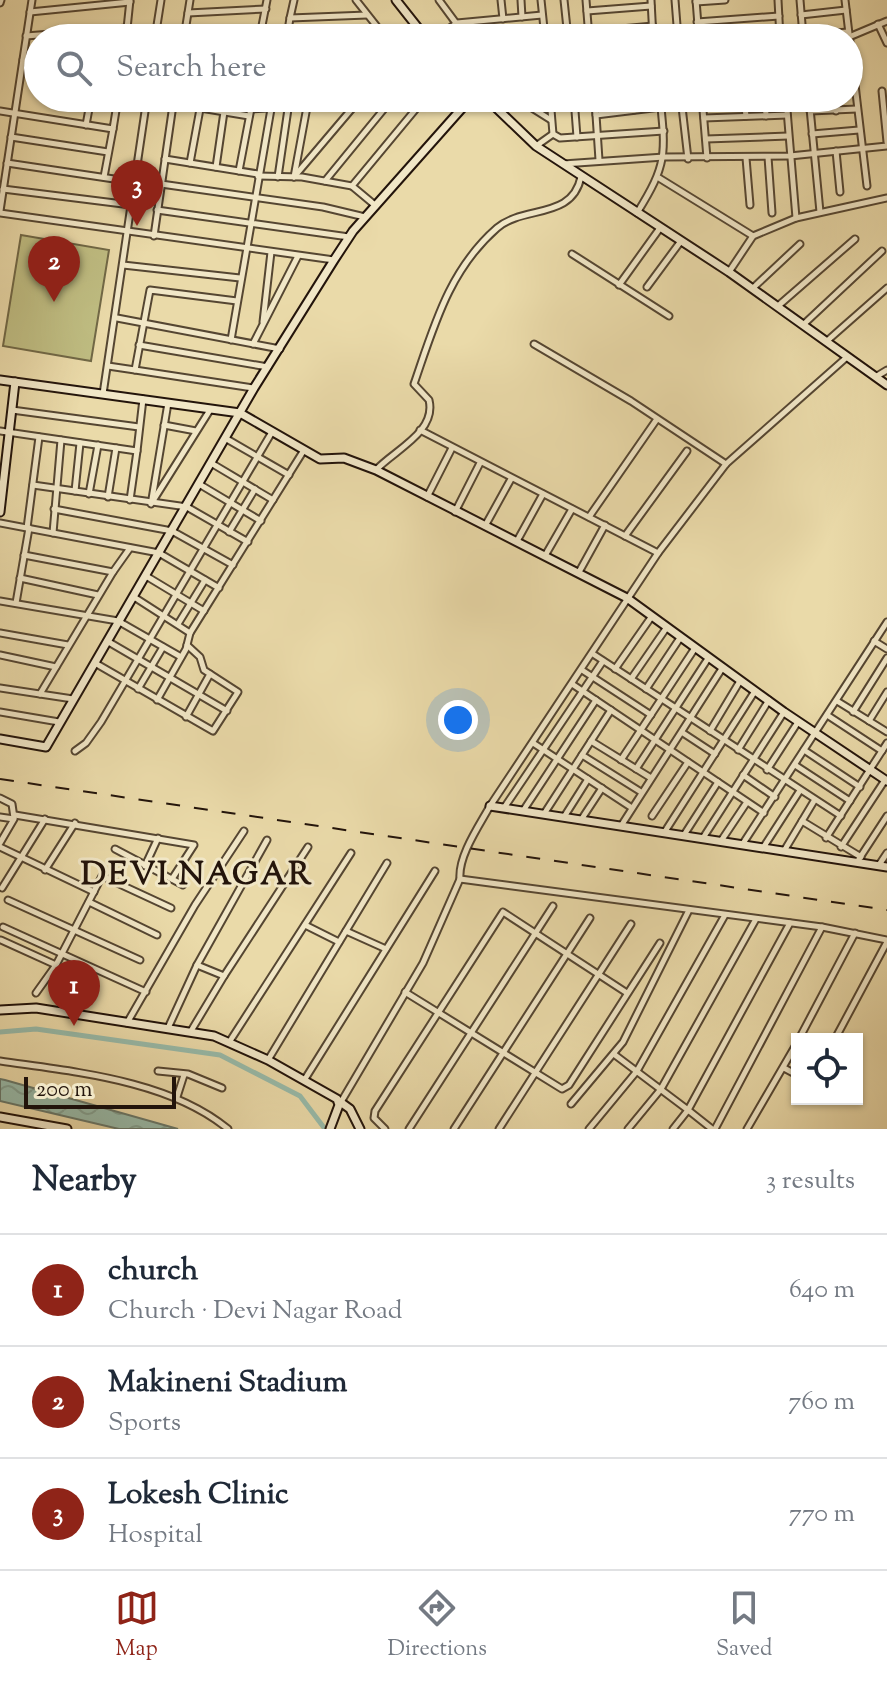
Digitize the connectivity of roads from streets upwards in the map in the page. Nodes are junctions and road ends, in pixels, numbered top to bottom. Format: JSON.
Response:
{"nodes":[{"id":1,"x":32,"y":0,"type":"edge"},
{"id":2,"x":161,"y":0,"type":"edge"},
{"id":3,"x":190,"y":0,"type":"edge"},
{"id":4,"x":267,"y":0,"type":"edge"},
{"id":5,"x":294,"y":0,"type":"edge"},
{"id":6,"x":356,"y":0,"type":"edge"},
{"id":7,"x":396,"y":0,"type":"edge"},
{"id":8,"x":439,"y":0,"type":"edge"},
{"id":9,"x":501,"y":0,"type":"edge"},
{"id":10,"x":521,"y":0,"type":"edge"},
{"id":11,"x":541,"y":0,"type":"edge"},
{"id":12,"x":564,"y":0,"type":"edge"},
{"id":13,"x":586,"y":0,"type":"edge"},
{"id":14,"x":675,"y":0,"type":"edge"},
{"id":15,"x":725,"y":0,"type":"edge"},
{"id":16,"x":778,"y":0,"type":"edge"},
{"id":17,"x":800,"y":0,"type":"edge"},
{"id":18,"x":845,"y":0,"type":"edge"},
{"id":19,"x":130,"y":1,"type":"edge"},
{"id":20,"x":696,"y":1,"type":"edge"},
{"id":21,"x":651,"y":3,"type":"edge"},
{"id":22,"x":626,"y":4,"type":"edge"},
{"id":23,"x":266,"y":9,"type":"junction"},
{"id":24,"x":846,"y":10,"type":"junction"},
{"id":25,"x":587,"y":11,"type":"junction"},
{"id":26,"x":30,"y":12,"type":"junction"},
{"id":27,"x":188,"y":13,"type":"junction"},
{"id":28,"x":367,"y":15,"type":"junction"},
{"id":29,"x":542,"y":15,"type":"junction"},
{"id":30,"x":801,"y":15,"type":"junction"},
{"id":31,"x":779,"y":16,"type":"junction"},
{"id":32,"x":522,"y":17,"type":"junction"},
{"id":33,"x":290,"y":18,"type":"junction"},
{"id":34,"x":503,"y":19,"type":"junction"},
{"id":35,"x":887,"y":21,"type":"edge"},
{"id":36,"x":697,"y":22,"type":"joint"},
{"id":37,"x":457,"y":23,"type":"joint"},
{"id":38,"x":28,"y":24,"type":"edge"},
{"id":39,"x":127,"y":24,"type":"edge"},
{"id":40,"x":157,"y":24,"type":"edge"},
{"id":41,"x":186,"y":24,"type":"edge"},
{"id":42,"x":263,"y":24,"type":"edge"},
{"id":43,"x":289,"y":24,"type":"edge"},
{"id":44,"x":374,"y":24,"type":"edge"},
{"id":45,"x":415,"y":24,"type":"edge"},
{"id":46,"x":543,"y":24,"type":"edge"},
{"id":47,"x":567,"y":24,"type":"edge"},
{"id":48,"x":588,"y":24,"type":"edge"},
{"id":49,"x":653,"y":24,"type":"edge"},
{"id":50,"x":677,"y":24,"type":"edge"},
{"id":51,"x":779,"y":24,"type":"edge"},
{"id":52,"x":802,"y":24,"type":"edge"},
{"id":53,"x":848,"y":24,"type":"edge"},
{"id":54,"x":878,"y":24,"type":"junction"},
{"id":55,"x":863,"y":29,"type":"edge"},
{"id":56,"x":887,"y":43,"type":"edge"},
{"id":57,"x":24,"y":52,"type":"edge"},
{"id":58,"x":23,"y":60,"type":"joint"},
{"id":59,"x":882,"y":91,"type":"dead end"},
{"id":60,"x":0,"y":111,"type":"edge"},
{"id":61,"x":88,"y":112,"type":"edge"},
{"id":62,"x":116,"y":112,"type":"edge"},
{"id":63,"x":144,"y":112,"type":"edge"},
{"id":64,"x":171,"y":112,"type":"edge"},
{"id":65,"x":197,"y":112,"type":"edge"},
{"id":66,"x":219,"y":112,"type":"edge"},
{"id":67,"x":250,"y":112,"type":"joint"},
{"id":68,"x":270,"y":112,"type":"edge"},
{"id":69,"x":288,"y":112,"type":"edge"},
{"id":70,"x":306,"y":112,"type":"edge"},
{"id":71,"x":349,"y":112,"type":"edge"},
{"id":72,"x":382,"y":112,"type":"edge"},
{"id":73,"x":413,"y":112,"type":"edge"},
{"id":74,"x":459,"y":112,"type":"edge"},
{"id":75,"x":501,"y":112,"type":"edge"},
{"id":76,"x":538,"y":112,"type":"edge"},
{"id":77,"x":551,"y":112,"type":"edge"},
{"id":78,"x":575,"y":112,"type":"edge"},
{"id":79,"x":596,"y":112,"type":"edge"},
{"id":80,"x":619,"y":112,"type":"edge"},
{"id":81,"x":662,"y":112,"type":"edge"},
{"id":82,"x":683,"y":112,"type":"edge"},
{"id":83,"x":703,"y":112,"type":"edge"},
{"id":84,"x":746,"y":112,"type":"edge"},
{"id":85,"x":766,"y":112,"type":"edge"},
{"id":86,"x":787,"y":112,"type":"edge"},
{"id":87,"x":810,"y":112,"type":"edge"},
{"id":88,"x":857,"y":112,"type":"edge"},
{"id":89,"x":15,"y":113,"type":"junction"},
{"id":90,"x":224,"y":113,"type":"junction"},
{"id":91,"x":596,"y":115,"type":"junction"},
{"id":92,"x":787,"y":115,"type":"junction"},
{"id":93,"x":746,"y":116,"type":"junction"},
{"id":94,"x":766,"y":116,"type":"junction"},
{"id":95,"x":704,"y":118,"type":"junction"},
{"id":96,"x":551,"y":120,"type":"junction"},
{"id":97,"x":86,"y":125,"type":"junction"},
{"id":98,"x":113,"y":129,"type":"junction"},
{"id":99,"x":859,"y":130,"type":"junction"},
{"id":100,"x":664,"y":131,"type":"junction"},
{"id":101,"x":553,"y":134,"type":"junction"},
{"id":102,"x":812,"y":134,"type":"junction"},
{"id":103,"x":597,"y":136,"type":"junction"},
{"id":104,"x":788,"y":136,"type":"junction"},
{"id":105,"x":11,"y":137,"type":"junction"},
{"id":106,"x":577,"y":137,"type":"junction"},
{"id":107,"x":706,"y":139,"type":"junction"},
{"id":108,"x":887,"y":144,"type":"edge"},
{"id":109,"x":536,"y":146,"type":"junction"},
{"id":110,"x":862,"y":148,"type":"junction"},
{"id":111,"x":836,"y":151,"type":"junction"},
{"id":112,"x":108,"y":152,"type":"junction"},
{"id":113,"x":813,"y":154,"type":"junction"},
{"id":114,"x":790,"y":156,"type":"junction"},
{"id":115,"x":664,"y":157,"type":"junction"},
{"id":116,"x":768,"y":157,"type":"junction"},
{"id":117,"x":707,"y":158,"type":"junction"},
{"id":118,"x":746,"y":158,"type":"junction"},
{"id":119,"x":165,"y":159,"type":"junction"},
{"id":120,"x":688,"y":159,"type":"junction"},
{"id":121,"x":599,"y":160,"type":"junction"},
{"id":122,"x":7,"y":163,"type":"junction"},
{"id":123,"x":190,"y":163,"type":"junction"},
{"id":124,"x":562,"y":164,"type":"junction"},
{"id":125,"x":216,"y":167,"type":"junction"},
{"id":126,"x":239,"y":171,"type":"junction"},
{"id":127,"x":258,"y":175,"type":"junction"},
{"id":128,"x":104,"y":177,"type":"junction"},
{"id":129,"x":278,"y":177,"type":"junction"},
{"id":130,"x":294,"y":177,"type":"junction"},
{"id":131,"x":581,"y":177,"type":"junction"},
{"id":132,"x":659,"y":178,"type":"junction"},
{"id":133,"x":325,"y":181,"type":"junction"},
{"id":134,"x":134,"y":182,"type":"junction"},
{"id":135,"x":161,"y":184,"type":"junction"},
{"id":136,"x":352,"y":186,"type":"junction"},
{"id":137,"x":867,"y":186,"type":"dead end"},
{"id":138,"x":3,"y":189,"type":"junction"},
{"id":139,"x":840,"y":192,"type":"dead end"},
{"id":140,"x":254,"y":198,"type":"junction"},
{"id":141,"x":887,"y":198,"type":"edge"},
{"id":142,"x":131,"y":205,"type":"junction"},
{"id":143,"x":750,"y":205,"type":"dead end"},
{"id":144,"x":376,"y":206,"type":"junction"},
{"id":145,"x":157,"y":210,"type":"junction"},
{"id":146,"x":0,"y":212,"type":"edge"},
{"id":147,"x":820,"y":212,"type":"junction"},
{"id":148,"x":637,"y":213,"type":"junction"},
{"id":149,"x":772,"y":213,"type":"dead end"},
{"id":150,"x":365,"y":217,"type":"junction"},
{"id":151,"x":796,"y":218,"type":"junction"},
{"id":152,"x":249,"y":223,"type":"junction"},
{"id":153,"x":660,"y":228,"type":"junction"},
{"id":154,"x":127,"y":233,"type":"junction"},
{"id":155,"x":154,"y":236,"type":"junction"},
{"id":156,"x":753,"y":236,"type":"junction"},
{"id":157,"x":349,"y":237,"type":"junction"},
{"id":158,"x":855,"y":239,"type":"dead end"},
{"id":159,"x":681,"y":241,"type":"junction"},
{"id":160,"x":800,"y":244,"type":"dead end"},
{"id":161,"x":244,"y":248,"type":"junction"},
{"id":162,"x":882,"y":251,"type":"dead end"},
{"id":163,"x":271,"y":252,"type":"junction"},
{"id":164,"x":572,"y":254,"type":"dead end"},
{"id":165,"x":298,"y":256,"type":"junction"},
{"id":166,"x":334,"y":260,"type":"junction"},
{"id":167,"x":123,"y":265,"type":"junction"},
{"id":168,"x":729,"y":272,"type":"junction"},
{"id":169,"x":240,"y":278,"type":"junction"},
{"id":170,"x":619,"y":285,"type":"junction"},
{"id":171,"x":647,"y":287,"type":"dead end"},
{"id":172,"x":753,"y":288,"type":"junction"},
{"id":173,"x":887,"y":288,"type":"edge"},
{"id":174,"x":237,"y":301,"type":"junction"},
{"id":175,"x":778,"y":306,"type":"junction"},
{"id":176,"x":669,"y":316,"type":"dead end"},
{"id":177,"x":117,"y":318,"type":"junction"},
{"id":178,"x":142,"y":323,"type":"junction"},
{"id":179,"x":804,"y":324,"type":"junction"},
{"id":180,"x":263,"y":325,"type":"junction"},
{"id":181,"x":231,"y":340,"type":"junction"},
{"id":182,"x":827,"y":341,"type":"junction"},
{"id":183,"x":253,"y":344,"type":"junction"},
{"id":184,"x":534,"y":344,"type":"dead end"},
{"id":185,"x":139,"y":345,"type":"junction"},
{"id":186,"x":280,"y":349,"type":"junction"},
{"id":187,"x":848,"y":356,"type":"junction"},
{"id":188,"x":108,"y":366,"type":"junction"},
{"id":189,"x":268,"y":367,"type":"junction"},
{"id":190,"x":135,"y":370,"type":"junction"},
{"id":191,"x":887,"y":370,"type":"edge"},
{"id":192,"x":877,"y":376,"type":"junction"},
{"id":193,"x":0,"y":380,"type":"edge"},
{"id":194,"x":15,"y":382,"type":"junction"},
{"id":195,"x":887,"y":385,"type":"edge"},
{"id":196,"x":254,"y":388,"type":"junction"},
{"id":197,"x":103,"y":394,"type":"junction"},
{"id":198,"x":143,"y":399,"type":"junction"},
{"id":199,"x":168,"y":403,"type":"junction"},
{"id":200,"x":211,"y":409,"type":"junction"},
{"id":201,"x":12,"y":410,"type":"junction"},
{"id":202,"x":240,"y":413,"type":"junction"},
{"id":203,"x":657,"y":419,"type":"junction"},
{"id":204,"x":164,"y":425,"type":"junction"},
{"id":205,"x":139,"y":427,"type":"junction"},
{"id":206,"x":420,"y":430,"type":"junction"},
{"id":207,"x":0,"y":431,"type":"edge"},
{"id":208,"x":196,"y":431,"type":"junction"},
{"id":209,"x":9,"y":432,"type":"junction"},
{"id":210,"x":272,"y":432,"type":"junction"},
{"id":211,"x":39,"y":437,"type":"junction"},
{"id":212,"x":225,"y":438,"type":"junction"},
{"id":213,"x":61,"y":440,"type":"junction"},
{"id":214,"x":80,"y":443,"type":"junction"},
{"id":215,"x":98,"y":445,"type":"junction"},
{"id":216,"x":116,"y":448,"type":"junction"},
{"id":217,"x":452,"y":448,"type":"junction"},
{"id":218,"x":304,"y":450,"type":"junction"},
{"id":219,"x":137,"y":451,"type":"junction"},
{"id":220,"x":687,"y":451,"type":"dead end"},
{"id":221,"x":256,"y":456,"type":"junction"},
{"id":222,"x":211,"y":463,"type":"junction"},
{"id":223,"x":480,"y":463,"type":"junction"},
{"id":224,"x":726,"y":464,"type":"junction"},
{"id":225,"x":376,"y":470,"type":"junction"},
{"id":226,"x":289,"y":475,"type":"junction"},
{"id":227,"x":1,"y":478,"type":"edge"},
{"id":228,"x":511,"y":479,"type":"junction"},
{"id":229,"x":242,"y":481,"type":"junction"},
{"id":230,"x":199,"y":484,"type":"junction"},
{"id":231,"x":33,"y":485,"type":"junction"},
{"id":232,"x":56,"y":488,"type":"junction"},
{"id":233,"x":255,"y":489,"type":"junction"},
{"id":234,"x":75,"y":491,"type":"junction"},
{"id":235,"x":89,"y":494,"type":"junction"},
{"id":236,"x":543,"y":494,"type":"junction"},
{"id":237,"x":108,"y":497,"type":"junction"},
{"id":238,"x":427,"y":497,"type":"junction"},
{"id":239,"x":1,"y":500,"type":"edge"},
{"id":240,"x":130,"y":500,"type":"junction"},
{"id":241,"x":273,"y":500,"type":"junction"},
{"id":242,"x":229,"y":502,"type":"junction"},
{"id":243,"x":151,"y":504,"type":"junction"},
{"id":244,"x":187,"y":507,"type":"junction"},
{"id":245,"x":54,"y":509,"type":"junction"},
{"id":246,"x":572,"y":509,"type":"junction"},
{"id":247,"x":242,"y":510,"type":"junction"},
{"id":248,"x":0,"y":512,"type":"edge"},
{"id":249,"x":455,"y":512,"type":"junction"},
{"id":250,"x":589,"y":517,"type":"junction"},
{"id":251,"x":261,"y":521,"type":"junction"},
{"id":252,"x":0,"y":523,"type":"edge"},
{"id":253,"x":605,"y":525,"type":"junction"},
{"id":254,"x":217,"y":526,"type":"junction"},
{"id":255,"x":485,"y":526,"type":"junction"},
{"id":256,"x":28,"y":528,"type":"junction"},
{"id":257,"x":172,"y":531,"type":"junction"},
{"id":258,"x":229,"y":532,"type":"junction"},
{"id":259,"x":53,"y":533,"type":"junction"},
{"id":260,"x":625,"y":536,"type":"junction"},
{"id":261,"x":517,"y":541,"type":"junction"},
{"id":262,"x":248,"y":542,"type":"junction"},
{"id":263,"x":130,"y":548,"type":"junction"},
{"id":264,"x":203,"y":548,"type":"junction"},
{"id":265,"x":159,"y":553,"type":"junction"},
{"id":266,"x":658,"y":553,"type":"junction"},
{"id":267,"x":546,"y":554,"type":"junction"},
{"id":268,"x":24,"y":555,"type":"junction"},
{"id":269,"x":233,"y":565,"type":"junction"},
{"id":270,"x":191,"y":570,"type":"junction"},
{"id":271,"x":113,"y":572,"type":"junction"},
{"id":272,"x":579,"y":572,"type":"junction"},
{"id":273,"x":146,"y":576,"type":"junction"},
{"id":274,"x":20,"y":578,"type":"junction"},
{"id":275,"x":205,"y":580,"type":"junction"},
{"id":276,"x":219,"y":588,"type":"junction"},
{"id":277,"x":177,"y":594,"type":"junction"},
{"id":278,"x":98,"y":595,"type":"junction"},
{"id":279,"x":134,"y":597,"type":"junction"},
{"id":280,"x":627,"y":598,"type":"junction"},
{"id":281,"x":0,"y":601,"type":"edge"},
{"id":282,"x":16,"y":603,"type":"junction"},
{"id":283,"x":190,"y":603,"type":"junction"},
{"id":284,"x":204,"y":611,"type":"junction"},
{"id":285,"x":86,"y":615,"type":"junction"},
{"id":286,"x":165,"y":615,"type":"junction"},
{"id":287,"x":652,"y":616,"type":"junction"},
{"id":288,"x":118,"y":621,"type":"junction"},
{"id":289,"x":887,"y":622,"type":"edge"},
{"id":290,"x":178,"y":624,"type":"junction"},
{"id":291,"x":667,"y":627,"type":"junction"},
{"id":292,"x":0,"y":633,"type":"edge"},
{"id":293,"x":190,"y":633,"type":"junction"},
{"id":294,"x":680,"y":638,"type":"junction"},
{"id":295,"x":150,"y":640,"type":"junction"},
{"id":296,"x":106,"y":641,"type":"junction"},
{"id":297,"x":874,"y":641,"type":"junction"},
{"id":298,"x":68,"y":645,"type":"junction"},
{"id":299,"x":187,"y":645,"type":"junction"},
{"id":300,"x":163,"y":647,"type":"junction"},
{"id":301,"x":695,"y":648,"type":"junction"},
{"id":302,"x":887,"y":649,"type":"edge"},
{"id":303,"x":593,"y":654,"type":"junction"},
{"id":304,"x":0,"y":655,"type":"edge"},
{"id":305,"x":181,"y":657,"type":"junction"},
{"id":306,"x":709,"y":657,"type":"junction"},
{"id":307,"x":887,"y":658,"type":"edge"},
{"id":308,"x":137,"y":660,"type":"junction"},
{"id":309,"x":603,"y":661,"type":"junction"},
{"id":310,"x":94,"y":662,"type":"junction"},
{"id":311,"x":56,"y":667,"type":"junction"},
{"id":312,"x":723,"y":667,"type":"junction"},
{"id":313,"x":150,"y":669,"type":"junction"},
{"id":314,"x":615,"y":669,"type":"junction"},
{"id":315,"x":582,"y":670,"type":"junction"},
{"id":316,"x":210,"y":674,"type":"junction"},
{"id":317,"x":592,"y":676,"type":"junction"},
{"id":318,"x":169,"y":679,"type":"junction"},
{"id":319,"x":631,"y":679,"type":"junction"},
{"id":320,"x":741,"y":680,"type":"junction"},
{"id":321,"x":126,"y":681,"type":"junction"},
{"id":322,"x":572,"y":684,"type":"junction"},
{"id":323,"x":0,"y":688,"type":"edge"},
{"id":324,"x":138,"y":689,"type":"junction"},
{"id":325,"x":646,"y":689,"type":"junction"},
{"id":326,"x":582,"y":691,"type":"junction"},
{"id":327,"x":755,"y":691,"type":"junction"},
{"id":328,"x":887,"y":692,"type":"edge"},
{"id":329,"x":40,"y":694,"type":"junction"},
{"id":330,"x":198,"y":695,"type":"junction"},
{"id":331,"x":73,"y":699,"type":"junction"},
{"id":332,"x":661,"y":699,"type":"junction"},
{"id":333,"x":157,"y":700,"type":"junction"},
{"id":334,"x":596,"y":700,"type":"junction"},
{"id":335,"x":769,"y":700,"type":"junction"},
{"id":336,"x":837,"y":701,"type":"junction"},
{"id":337,"x":676,"y":709,"type":"junction"},
{"id":338,"x":611,"y":710,"type":"junction"},
{"id":339,"x":227,"y":711,"type":"junction"},
{"id":340,"x":0,"y":712,"type":"edge"},
{"id":341,"x":784,"y":712,"type":"junction"},
{"id":342,"x":853,"y":712,"type":"junction"},
{"id":343,"x":651,"y":715,"type":"junction"},
{"id":344,"x":827,"y":715,"type":"junction"},
{"id":345,"x":186,"y":717,"type":"junction"},
{"id":346,"x":692,"y":719,"type":"junction"},
{"id":347,"x":869,"y":721,"type":"junction"},
{"id":348,"x":59,"y":722,"type":"junction"},
{"id":349,"x":798,"y":722,"type":"junction"},
{"id":350,"x":641,"y":730,"type":"junction"},
{"id":351,"x":710,"y":731,"type":"junction"},
{"id":352,"x":815,"y":732,"type":"junction"},
{"id":353,"x":887,"y":732,"type":"edge"},
{"id":354,"x":683,"y":733,"type":"junction"},
{"id":355,"x":0,"y":739,"type":"edge"},
{"id":356,"x":656,"y":740,"type":"junction"},
{"id":357,"x":591,"y":741,"type":"junction"},
{"id":358,"x":724,"y":741,"type":"junction"},
{"id":359,"x":533,"y":743,"type":"junction"},
{"id":360,"x":887,"y":743,"type":"edge"},
{"id":361,"x":542,"y":749,"type":"junction"},
{"id":362,"x":738,"y":750,"type":"junction"},
{"id":363,"x":804,"y":750,"type":"junction"},
{"id":364,"x":75,"y":751,"type":"dead end"},
{"id":365,"x":671,"y":751,"type":"junction"},
{"id":366,"x":882,"y":751,"type":"junction"},
{"id":367,"x":715,"y":754,"type":"junction"},
{"id":368,"x":582,"y":755,"type":"junction"},
{"id":369,"x":557,"y":759,"type":"junction"},
{"id":370,"x":621,"y":760,"type":"junction"},
{"id":371,"x":753,"y":761,"type":"junction"},
{"id":372,"x":688,"y":762,"type":"junction"},
{"id":373,"x":795,"y":765,"type":"junction"},
{"id":374,"x":573,"y":769,"type":"junction"},
{"id":375,"x":636,"y":769,"type":"junction"},
{"id":376,"x":767,"y":770,"type":"junction"},
{"id":377,"x":870,"y":770,"type":"junction"},
{"id":378,"x":702,"y":772,"type":"junction"},
{"id":379,"x":743,"y":775,"type":"junction"},
{"id":380,"x":651,"y":778,"type":"junction"},
{"id":381,"x":588,"y":779,"type":"junction"},
{"id":382,"x":886,"y":780,"type":"edge"},
{"id":383,"x":718,"y":782,"type":"junction"},
{"id":384,"x":785,"y":782,"type":"junction"},
{"id":385,"x":860,"y":787,"type":"junction"},
{"id":386,"x":602,"y":788,"type":"junction"},
{"id":387,"x":731,"y":791,"type":"junction"},
{"id":388,"x":641,"y":792,"type":"junction"},
{"id":389,"x":799,"y":792,"type":"junction"},
{"id":390,"x":775,"y":797,"type":"junction"},
{"id":391,"x":0,"y":798,"type":"edge"},
{"id":392,"x":814,"y":801,"type":"junction"},
{"id":393,"x":850,"y":801,"type":"junction"},
{"id":394,"x":747,"y":802,"type":"junction"},
{"id":395,"x":490,"y":806,"type":"junction"},
{"id":396,"x":504,"y":808,"type":"junction"},
{"id":397,"x":632,"y":808,"type":"junction"},
{"id":398,"x":523,"y":811,"type":"junction"},
{"id":399,"x":764,"y":813,"type":"junction"},
{"id":400,"x":544,"y":814,"type":"junction"},
{"id":401,"x":652,"y":816,"type":"dead end"},
{"id":402,"x":841,"y":816,"type":"junction"},
{"id":403,"x":887,"y":816,"type":"edge"},
{"id":404,"x":0,"y":817,"type":"edge"},
{"id":405,"x":15,"y":817,"type":"junction"},
{"id":406,"x":564,"y":817,"type":"junction"},
{"id":407,"x":45,"y":819,"type":"junction"},
{"id":408,"x":581,"y":820,"type":"junction"},
{"id":409,"x":802,"y":821,"type":"junction"},
{"id":410,"x":75,"y":823,"type":"junction"},
{"id":411,"x":621,"y":826,"type":"junction"},
{"id":412,"x":244,"y":831,"type":"dead end"},
{"id":413,"x":664,"y":833,"type":"junction"},
{"id":414,"x":684,"y":836,"type":"junction"},
{"id":415,"x":158,"y":838,"type":"junction"},
{"id":416,"x":703,"y":838,"type":"junction"},
{"id":417,"x":826,"y":838,"type":"junction"},
{"id":418,"x":267,"y":840,"type":"dead end"},
{"id":419,"x":721,"y":841,"type":"junction"},
{"id":420,"x":0,"y":845,"type":"edge"},
{"id":421,"x":742,"y":845,"type":"junction"},
{"id":422,"x":308,"y":847,"type":"dead end"},
{"id":423,"x":841,"y":847,"type":"junction"},
{"id":424,"x":763,"y":848,"type":"junction"},
{"id":425,"x":115,"y":849,"type":"dead end"},
{"id":426,"x":784,"y":851,"type":"junction"},
{"id":427,"x":351,"y":853,"type":"dead end"},
{"id":428,"x":887,"y":853,"type":"edge"},
{"id":429,"x":21,"y":858,"type":"junction"},
{"id":430,"x":859,"y":860,"type":"junction"},
{"id":431,"x":387,"y":863,"type":"dead end"},
{"id":432,"x":145,"y":866,"type":"junction"},
{"id":433,"x":883,"y":866,"type":"edge"},
{"id":434,"x":45,"y":870,"type":"junction"},
{"id":435,"x":435,"y":871,"type":"dead end"},
{"id":436,"x":172,"y":879,"type":"junction"},
{"id":437,"x":459,"y":881,"type":"junction"},
{"id":438,"x":183,"y":885,"type":"dead end"},
{"id":439,"x":2,"y":888,"type":"dead end"},
{"id":440,"x":94,"y":892,"type":"junction"},
{"id":441,"x":8,"y":900,"type":"dead end"},
{"id":442,"x":89,"y":902,"type":"junction"},
{"id":443,"x":553,"y":906,"type":"dead end"},
{"id":444,"x":171,"y":908,"type":"dead end"},
{"id":445,"x":689,"y":910,"type":"junction"},
{"id":446,"x":725,"y":915,"type":"junction"},
{"id":447,"x":590,"y":918,"type":"dead end"},
{"id":448,"x":756,"y":919,"type":"junction"},
{"id":449,"x":790,"y":923,"type":"junction"},
{"id":450,"x":631,"y":924,"type":"dead end"},
{"id":451,"x":305,"y":925,"type":"junction"},
{"id":452,"x":3,"y":927,"type":"dead end"},
{"id":453,"x":822,"y":927,"type":"junction"},
{"id":454,"x":74,"y":930,"type":"junction"},
{"id":455,"x":346,"y":931,"type":"junction"},
{"id":456,"x":536,"y":933,"type":"junction"},
{"id":457,"x":855,"y":933,"type":"junction"},
{"id":458,"x":157,"y":935,"type":"dead end"},
{"id":459,"x":1,"y":940,"type":"edge"},
{"id":460,"x":887,"y":941,"type":"edge"},
{"id":461,"x":339,"y":942,"type":"junction"},
{"id":462,"x":660,"y":943,"type":"dead end"},
{"id":463,"x":386,"y":949,"type":"junction"},
{"id":464,"x":566,"y":953,"type":"junction"},
{"id":465,"x":61,"y":954,"type":"junction"},
{"id":466,"x":140,"y":960,"type":"dead end"},
{"id":467,"x":56,"y":965,"type":"junction"},
{"id":468,"x":197,"y":965,"type":"junction"},
{"id":469,"x":598,"y":974,"type":"junction"},
{"id":470,"x":224,"y":976,"type":"junction"},
{"id":471,"x":146,"y":992,"type":"junction"},
{"id":472,"x":405,"y":992,"type":"junction"},
{"id":473,"x":36,"y":993,"type":"dead end"},
{"id":474,"x":627,"y":993,"type":"junction"},
{"id":475,"x":0,"y":1010,"type":"edge"},
{"id":476,"x":437,"y":1013,"type":"junction"},
{"id":477,"x":126,"y":1024,"type":"junction"},
{"id":478,"x":168,"y":1028,"type":"junction"},
{"id":479,"x":191,"y":1031,"type":"junction"},
{"id":480,"x":802,"y":1033,"type":"edge"},
{"id":481,"x":838,"y":1033,"type":"edge"},
{"id":482,"x":472,"y":1034,"type":"junction"},
{"id":483,"x":230,"y":1041,"type":"junction"},
{"id":484,"x":503,"y":1054,"type":"junction"},
{"id":485,"x":791,"y":1054,"type":"edge"},
{"id":486,"x":615,"y":1055,"type":"junction"},
{"id":487,"x":268,"y":1060,"type":"junction"},
{"id":488,"x":0,"y":1061,"type":"edge"},
{"id":489,"x":784,"y":1068,"type":"junction"},
{"id":490,"x":158,"y":1071,"type":"dead end"},
{"id":491,"x":637,"y":1071,"type":"junction"},
{"id":492,"x":791,"y":1072,"type":"edge"},
{"id":493,"x":534,"y":1073,"type":"junction"},
{"id":494,"x":184,"y":1075,"type":"junction"},
{"id":495,"x":305,"y":1079,"type":"junction"},
{"id":496,"x":222,"y":1088,"type":"dead end"},
{"id":497,"x":661,"y":1089,"type":"junction"},
{"id":498,"x":177,"y":1097,"type":"junction"},
{"id":499,"x":340,"y":1102,"type":"junction"},
{"id":500,"x":571,"y":1104,"type":"dead end"},
{"id":501,"x":688,"y":1110,"type":"junction"},
{"id":502,"x":0,"y":1117,"type":"edge"},
{"id":503,"x":67,"y":1129,"type":"edge"},
{"id":504,"x":228,"y":1129,"type":"edge"},
{"id":505,"x":330,"y":1129,"type":"edge"},
{"id":506,"x":360,"y":1129,"type":"edge"},
{"id":507,"x":385,"y":1129,"type":"edge"},
{"id":508,"x":409,"y":1129,"type":"edge"},
{"id":509,"x":454,"y":1129,"type":"edge"},
{"id":510,"x":499,"y":1129,"type":"edge"},
{"id":511,"x":589,"y":1129,"type":"edge"},
{"id":512,"x":628,"y":1129,"type":"edge"},
{"id":513,"x":673,"y":1129,"type":"edge"},
{"id":514,"x":714,"y":1129,"type":"edge"},
{"id":515,"x":747,"y":1129,"type":"edge"}],
"edges":[{"from":1,"to":26,"type":"street"},
{"from":2,"to":40,"type":"street"},
{"from":3,"to":27,"type":"street"},
{"from":4,"to":23,"type":"street"},
{"from":5,"to":33,"type":"street"},
{"from":6,"to":28,"type":"street"},
{"from":7,"to":45,"type":"street"},
{"from":8,"to":37,"type":"street"},
{"from":9,"to":34,"type":"street"},
{"from":10,"to":32,"type":"street"},
{"from":11,"to":29,"type":"street"},
{"from":12,"to":47,"type":"street"},
{"from":13,"to":25,"type":"street"},
{"from":14,"to":50,"type":"street"},
{"from":15,"to":20,"type":"street"},
{"from":16,"to":31,"type":"street"},
{"from":17,"to":30,"type":"street"},
{"from":18,"to":24,"type":"street"},
{"from":19,"to":26,"type":"street"},
{"from":19,"to":39,"type":"street"},
{"from":20,"to":36,"type":"street"},
{"from":21,"to":22,"type":"street"},
{"from":21,"to":49,"type":"street"},
{"from":22,"to":25,"type":"street"},
{"from":23,"to":27,"type":"street"},
{"from":23,"to":42,"type":"street"},
{"from":24,"to":30,"type":"street"},
{"from":24,"to":53,"type":"street"},
{"from":25,"to":48,"type":"street"},
{"from":26,"to":38,"type":"street"},
{"from":27,"to":41,"type":"street"},
{"from":28,"to":33,"type":"street"},
{"from":28,"to":44,"type":"street"},
{"from":29,"to":32,"type":"street"},
{"from":29,"to":46,"type":"street"},
{"from":30,"to":52,"type":"street"},
{"from":31,"to":36,"type":"street"},
{"from":31,"to":51,"type":"street"},
{"from":32,"to":34,"type":"street"},
{"from":33,"to":43,"type":"street"},
{"from":34,"to":37,"type":"street"},
{"from":35,"to":54,"type":"street"},
{"from":54,"to":55,"type":"street"},
{"from":54,"to":56,"type":"street"},
{"from":57,"to":58,"type":"street"},
{"from":58,"to":89,"type":"street"},
{"from":59,"to":108,"type":"street"},
{"from":60,"to":89,"type":"street"},
{"from":61,"to":97,"type":"street"},
{"from":62,"to":98,"type":"street"},
{"from":63,"to":134,"type":"street"},
{"from":64,"to":119,"type":"street"},
{"from":65,"to":123,"type":"street"},
{"from":66,"to":90,"type":"street"},
{"from":67,"to":90,"type":"street"},
{"from":67,"to":126,"type":"street"},
{"from":68,"to":127,"type":"street"},
{"from":69,"to":129,"type":"street"},
{"from":70,"to":130,"type":"street"},
{"from":71,"to":130,"type":"street"},
{"from":72,"to":133,"type":"street"},
{"from":73,"to":136,"type":"street"},
{"from":74,"to":144,"type":"street"},
{"from":75,"to":109,"type":"street"},
{"from":76,"to":96,"type":"street"},
{"from":77,"to":96,"type":"street"},
{"from":78,"to":106,"type":"street"},
{"from":79,"to":91,"type":"street"},
{"from":80,"to":91,"type":"street"},
{"from":81,"to":100,"type":"street"},
{"from":82,"to":120,"type":"street"},
{"from":83,"to":95,"type":"street"},
{"from":84,"to":93,"type":"street"},
{"from":85,"to":94,"type":"street"},
{"from":86,"to":92,"type":"street"},
{"from":87,"to":102,"type":"street"},
{"from":88,"to":99,"type":"street"},
{"from":89,"to":97,"type":"street"},
{"from":89,"to":105,"type":"street"},
{"from":90,"to":125,"type":"street"},
{"from":91,"to":103,"type":"street"},
{"from":92,"to":94,"type":"street"},
{"from":92,"to":104,"type":"street"},
{"from":93,"to":94,"type":"street"},
{"from":93,"to":95,"type":"street"},
{"from":95,"to":107,"type":"street"},
{"from":96,"to":101,"type":"street"},
{"from":97,"to":98,"type":"street"},
{"from":98,"to":112,"type":"street"},
{"from":99,"to":102,"type":"street"},
{"from":99,"to":110,"type":"street"},
{"from":100,"to":103,"type":"street"},
{"from":100,"to":115,"type":"street"},
{"from":101,"to":106,"type":"street"},
{"from":101,"to":109,"type":"street"},
{"from":102,"to":113,"type":"street"},
{"from":103,"to":106,"type":"street"},
{"from":103,"to":121,"type":"street"},
{"from":104,"to":107,"type":"street"},
{"from":104,"to":114,"type":"street"},
{"from":105,"to":112,"type":"street"},
{"from":105,"to":122,"type":"street"},
{"from":107,"to":117,"type":"street"},
{"from":108,"to":110,"type":"street"},
{"from":109,"to":124,"type":"street"},
{"from":110,"to":111,"type":"street"},
{"from":110,"to":137,"type":"street"},
{"from":111,"to":113,"type":"street"},
{"from":111,"to":139,"type":"street"},
{"from":112,"to":128,"type":"street"},
{"from":113,"to":114,"type":"street"},
{"from":113,"to":147,"type":"street"},
{"from":114,"to":116,"type":"street"},
{"from":114,"to":151,"type":"street"},
{"from":115,"to":120,"type":"street"},
{"from":115,"to":121,"type":"street"},
{"from":115,"to":132,"type":"street"},
{"from":116,"to":118,"type":"street"},
{"from":116,"to":149,"type":"street"},
{"from":117,"to":118,"type":"street"},
{"from":117,"to":120,"type":"street"},
{"from":118,"to":143,"type":"street"},
{"from":119,"to":123,"type":"street"},
{"from":119,"to":135,"type":"street"},
{"from":121,"to":124,"type":"street"},
{"from":122,"to":128,"type":"street"},
{"from":122,"to":138,"type":"street"},
{"from":123,"to":125,"type":"street"},
{"from":124,"to":131,"type":"street"},
{"from":125,"to":126,"type":"street"},
{"from":126,"to":127,"type":"street"},
{"from":127,"to":129,"type":"street"},
{"from":127,"to":140,"type":"street"},
{"from":128,"to":134,"type":"street"},
{"from":129,"to":130,"type":"street"},
{"from":130,"to":133,"type":"street"},
{"from":131,"to":148,"type":"street"},
{"from":131,"to":206,"type":"street"},
{"from":132,"to":148,"type":"street"},
{"from":132,"to":156,"type":"street"},
{"from":133,"to":136,"type":"street"},
{"from":134,"to":142,"type":"street"},
{"from":135,"to":140,"type":"street"},
{"from":135,"to":145,"type":"street"},
{"from":136,"to":144,"type":"street"},
{"from":138,"to":142,"type":"street"},
{"from":138,"to":146,"type":"street"},
{"from":140,"to":150,"type":"street"},
{"from":140,"to":152,"type":"street"},
{"from":141,"to":147,"type":"street"},
{"from":142,"to":154,"type":"street"},
{"from":144,"to":150,"type":"street"},
{"from":145,"to":152,"type":"street"},
{"from":145,"to":155,"type":"street"},
{"from":146,"to":154,"type":"street"},
{"from":147,"to":151,"type":"street"},
{"from":148,"to":153,"type":"street"},
{"from":150,"to":157,"type":"street"},
{"from":151,"to":156,"type":"street"},
{"from":152,"to":157,"type":"street"},
{"from":152,"to":161,"type":"street"},
{"from":153,"to":159,"type":"street"},
{"from":153,"to":170,"type":"street"},
{"from":154,"to":155,"type":"street"},
{"from":154,"to":167,"type":"street"},
{"from":155,"to":161,"type":"street"},
{"from":156,"to":168,"type":"street"},
{"from":157,"to":166,"type":"street"},
{"from":158,"to":175,"type":"street"},
{"from":159,"to":168,"type":"street"},
{"from":159,"to":171,"type":"street"},
{"from":160,"to":172,"type":"street"},
{"from":161,"to":163,"type":"street"},
{"from":161,"to":169,"type":"street"},
{"from":162,"to":179,"type":"street"},
{"from":163,"to":165,"type":"street"},
{"from":163,"to":180,"type":"street"},
{"from":164,"to":170,"type":"street"},
{"from":165,"to":166,"type":"street"},
{"from":165,"to":180,"type":"street"},
{"from":166,"to":186,"type":"street"},
{"from":167,"to":169,"type":"street"},
{"from":167,"to":177,"type":"street"},
{"from":168,"to":172,"type":"street"},
{"from":169,"to":174,"type":"street"},
{"from":170,"to":176,"type":"street"},
{"from":172,"to":175,"type":"street"},
{"from":173,"to":182,"type":"street"},
{"from":174,"to":178,"type":"street"},
{"from":174,"to":181,"type":"street"},
{"from":175,"to":179,"type":"street"},
{"from":177,"to":178,"type":"street"},
{"from":177,"to":188,"type":"street"},
{"from":178,"to":181,"type":"street"},
{"from":178,"to":185,"type":"street"},
{"from":179,"to":182,"type":"street"},
{"from":180,"to":183,"type":"street"},
{"from":181,"to":183,"type":"street"},
{"from":182,"to":187,"type":"street"},
{"from":183,"to":186,"type":"street"},
{"from":184,"to":203,"type":"street"},
{"from":185,"to":189,"type":"street"},
{"from":185,"to":190,"type":"street"},
{"from":186,"to":189,"type":"street"},
{"from":187,"to":192,"type":"street"},
{"from":187,"to":224,"type":"street"},
{"from":188,"to":190,"type":"street"},
{"from":188,"to":197,"type":"street"},
{"from":189,"to":196,"type":"street"},
{"from":190,"to":196,"type":"street"},
{"from":191,"to":192,"type":"street"},
{"from":192,"to":195,"type":"street"},
{"from":193,"to":194,"type":"street"},
{"from":194,"to":197,"type":"street"},
{"from":194,"to":201,"type":"street"},
{"from":196,"to":202,"type":"street"},
{"from":197,"to":198,"type":"street"},
{"from":198,"to":199,"type":"street"},
{"from":198,"to":205,"type":"street"},
{"from":199,"to":200,"type":"street"},
{"from":199,"to":204,"type":"street"},
{"from":200,"to":202,"type":"street"},
{"from":200,"to":208,"type":"street"},
{"from":201,"to":205,"type":"street"},
{"from":201,"to":209,"type":"street"},
{"from":202,"to":210,"type":"street"},
{"from":202,"to":212,"type":"street"},
{"from":203,"to":224,"type":"street"},
{"from":203,"to":250,"type":"street"},
{"from":204,"to":208,"type":"street"},
{"from":204,"to":243,"type":"street"},
{"from":205,"to":219,"type":"street"},
{"from":206,"to":217,"type":"street"},
{"from":206,"to":225,"type":"street"},
{"from":207,"to":209,"type":"street"},
{"from":208,"to":243,"type":"street"},
{"from":209,"to":211,"type":"street"},
{"from":209,"to":227,"type":"street"},
{"from":210,"to":218,"type":"street"},
{"from":210,"to":221,"type":"street"},
{"from":211,"to":213,"type":"street"},
{"from":211,"to":231,"type":"street"},
{"from":212,"to":221,"type":"street"},
{"from":212,"to":222,"type":"street"},
{"from":213,"to":214,"type":"street"},
{"from":213,"to":232,"type":"street"},
{"from":214,"to":215,"type":"street"},
{"from":214,"to":234,"type":"street"},
{"from":215,"to":216,"type":"street"},
{"from":215,"to":235,"type":"street"},
{"from":216,"to":219,"type":"street"},
{"from":216,"to":237,"type":"street"},
{"from":217,"to":223,"type":"street"},
{"from":217,"to":238,"type":"street"},
{"from":218,"to":225,"type":"street"},
{"from":218,"to":226,"type":"street"},
{"from":219,"to":240,"type":"street"},
{"from":220,"to":260,"type":"street"},
{"from":221,"to":226,"type":"street"},
{"from":221,"to":229,"type":"street"},
{"from":222,"to":229,"type":"street"},
{"from":222,"to":230,"type":"street"},
{"from":223,"to":228,"type":"street"},
{"from":223,"to":249,"type":"street"},
{"from":224,"to":266,"type":"street"},
{"from":225,"to":238,"type":"street"},
{"from":226,"to":241,"type":"street"},
{"from":227,"to":239,"type":"street"},
{"from":228,"to":236,"type":"street"},
{"from":228,"to":255,"type":"street"},
{"from":229,"to":233,"type":"street"},
{"from":229,"to":242,"type":"street"},
{"from":230,"to":242,"type":"street"},
{"from":230,"to":244,"type":"street"},
{"from":231,"to":232,"type":"street"},
{"from":231,"to":256,"type":"street"},
{"from":232,"to":234,"type":"street"},
{"from":232,"to":245,"type":"street"},
{"from":233,"to":241,"type":"street"},
{"from":233,"to":247,"type":"street"},
{"from":234,"to":235,"type":"street"},
{"from":235,"to":237,"type":"street"},
{"from":236,"to":246,"type":"street"},
{"from":236,"to":261,"type":"street"},
{"from":237,"to":240,"type":"street"},
{"from":238,"to":249,"type":"street"},
{"from":239,"to":248,"type":"street"},
{"from":240,"to":243,"type":"street"},
{"from":241,"to":251,"type":"street"},
{"from":242,"to":247,"type":"street"},
{"from":242,"to":254,"type":"street"},
{"from":243,"to":244,"type":"street"},
{"from":244,"to":254,"type":"street"},
{"from":244,"to":257,"type":"street"},
{"from":245,"to":257,"type":"street"},
{"from":245,"to":259,"type":"street"},
{"from":246,"to":250,"type":"street"},
{"from":246,"to":267,"type":"street"},
{"from":247,"to":251,"type":"street"},
{"from":247,"to":258,"type":"street"},
{"from":249,"to":255,"type":"street"},
{"from":250,"to":253,"type":"street"},
{"from":251,"to":262,"type":"street"},
{"from":252,"to":256,"type":"street"},
{"from":253,"to":260,"type":"street"},
{"from":253,"to":272,"type":"street"},
{"from":254,"to":258,"type":"street"},
{"from":254,"to":264,"type":"street"},
{"from":255,"to":261,"type":"street"},
{"from":256,"to":259,"type":"street"},
{"from":256,"to":268,"type":"street"},
{"from":257,"to":264,"type":"street"},
{"from":257,"to":265,"type":"street"},
{"from":258,"to":262,"type":"street"},
{"from":259,"to":263,"type":"street"},
{"from":260,"to":266,"type":"street"},
{"from":261,"to":267,"type":"street"},
{"from":262,"to":269,"type":"street"},
{"from":263,"to":265,"type":"street"},
{"from":263,"to":271,"type":"street"},
{"from":264,"to":269,"type":"street"},
{"from":264,"to":270,"type":"street"},
{"from":265,"to":270,"type":"street"},
{"from":265,"to":273,"type":"street"},
{"from":266,"to":280,"type":"street"},
{"from":267,"to":272,"type":"street"},
{"from":268,"to":271,"type":"street"},
{"from":268,"to":274,"type":"street"},
{"from":269,"to":276,"type":"street"},
{"from":270,"to":275,"type":"street"},
{"from":270,"to":277,"type":"street"},
{"from":271,"to":278,"type":"street"},
{"from":272,"to":280,"type":"street"},
{"from":273,"to":277,"type":"street"},
{"from":273,"to":279,"type":"street"},
{"from":274,"to":278,"type":"street"},
{"from":274,"to":282,"type":"street"},
{"from":275,"to":276,"type":"street"},
{"from":275,"to":283,"type":"street"},
{"from":276,"to":284,"type":"street"},
{"from":277,"to":283,"type":"street"},
{"from":277,"to":286,"type":"street"},
{"from":278,"to":285,"type":"street"},
{"from":279,"to":286,"type":"street"},
{"from":279,"to":288,"type":"street"},
{"from":280,"to":287,"type":"street"},
{"from":280,"to":303,"type":"street"},
{"from":281,"to":282,"type":"street"},
{"from":282,"to":285,"type":"street"},
{"from":283,"to":284,"type":"street"},
{"from":283,"to":290,"type":"street"},
{"from":284,"to":293,"type":"street"},
{"from":285,"to":288,"type":"street"},
{"from":285,"to":298,"type":"street"},
{"from":286,"to":290,"type":"street"},
{"from":286,"to":295,"type":"street"},
{"from":287,"to":291,"type":"street"},
{"from":287,"to":314,"type":"street"},
{"from":288,"to":295,"type":"street"},
{"from":288,"to":296,"type":"street"},
{"from":289,"to":297,"type":"street"},
{"from":290,"to":293,"type":"street"},
{"from":291,"to":294,"type":"street"},
{"from":291,"to":319,"type":"street"},
{"from":292,"to":298,"type":"street"},
{"from":293,"to":299,"type":"street"},
{"from":294,"to":301,"type":"street"},
{"from":294,"to":325,"type":"street"},
{"from":295,"to":300,"type":"street"},
{"from":295,"to":308,"type":"street"},
{"from":296,"to":308,"type":"street"},
{"from":296,"to":310,"type":"street"},
{"from":297,"to":302,"type":"street"},
{"from":297,"to":336,"type":"street"},
{"from":298,"to":311,"type":"street"},
{"from":299,"to":305,"type":"street"},
{"from":299,"to":316,"type":"street"},
{"from":300,"to":305,"type":"street"},
{"from":300,"to":313,"type":"street"},
{"from":301,"to":306,"type":"street"},
{"from":301,"to":332,"type":"street"},
{"from":303,"to":309,"type":"street"},
{"from":303,"to":315,"type":"street"},
{"from":304,"to":311,"type":"street"},
{"from":305,"to":318,"type":"street"},
{"from":306,"to":312,"type":"street"},
{"from":306,"to":337,"type":"street"},
{"from":307,"to":342,"type":"street"},
{"from":308,"to":313,"type":"street"},
{"from":308,"to":321,"type":"street"},
{"from":309,"to":314,"type":"street"},
{"from":309,"to":317,"type":"street"},
{"from":310,"to":321,"type":"street"},
{"from":310,"to":331,"type":"street"},
{"from":311,"to":329,"type":"street"},
{"from":312,"to":320,"type":"street"},
{"from":312,"to":346,"type":"street"},
{"from":313,"to":318,"type":"street"},
{"from":313,"to":324,"type":"street"},
{"from":314,"to":319,"type":"street"},
{"from":315,"to":317,"type":"street"},
{"from":315,"to":322,"type":"street"},
{"from":316,"to":330,"type":"street"},
{"from":316,"to":339,"type":"street"},
{"from":317,"to":326,"type":"street"},
{"from":317,"to":343,"type":"street"},
{"from":318,"to":330,"type":"street"},
{"from":318,"to":333,"type":"street"},
{"from":319,"to":325,"type":"street"},
{"from":320,"to":327,"type":"street"},
{"from":320,"to":351,"type":"street"},
{"from":321,"to":324,"type":"street"},
{"from":321,"to":364,"type":"street"},
{"from":322,"to":326,"type":"street"},
{"from":322,"to":359,"type":"street"},
{"from":323,"to":329,"type":"street"},
{"from":324,"to":333,"type":"street"},
{"from":325,"to":332,"type":"street"},
{"from":326,"to":334,"type":"street"},
{"from":326,"to":361,"type":"street"},
{"from":327,"to":335,"type":"street"},
{"from":327,"to":358,"type":"street"},
{"from":328,"to":347,"type":"street"},
{"from":329,"to":331,"type":"street"},
{"from":330,"to":339,"type":"street"},
{"from":330,"to":345,"type":"street"},
{"from":331,"to":348,"type":"street"},
{"from":332,"to":337,"type":"street"},
{"from":332,"to":343,"type":"street"},
{"from":333,"to":345,"type":"street"},
{"from":334,"to":338,"type":"street"},
{"from":334,"to":369,"type":"street"},
{"from":335,"to":341,"type":"street"},
{"from":335,"to":362,"type":"street"},
{"from":336,"to":342,"type":"street"},
{"from":336,"to":344,"type":"street"},
{"from":337,"to":346,"type":"street"},
{"from":337,"to":356,"type":"street"},
{"from":338,"to":350,"type":"street"},
{"from":338,"to":357,"type":"street"},
{"from":339,"to":345,"type":"street"},
{"from":340,"to":348,"type":"street"},
{"from":341,"to":349,"type":"street"},
{"from":341,"to":371,"type":"street"},
{"from":342,"to":347,"type":"street"},
{"from":343,"to":350,"type":"street"},
{"from":344,"to":352,"type":"street"},
{"from":344,"to":366,"type":"street"},
{"from":346,"to":351,"type":"street"},
{"from":346,"to":354,"type":"street"},
{"from":347,"to":353,"type":"street"},
{"from":348,"to":355,"type":"street"},
{"from":349,"to":352,"type":"street"},
{"from":349,"to":376,"type":"street"},
{"from":350,"to":356,"type":"street"},
{"from":350,"to":370,"type":"street"},
{"from":351,"to":358,"type":"street"},
{"from":352,"to":363,"type":"street"},
{"from":352,"to":377,"type":"street"},
{"from":354,"to":365,"type":"street"},
{"from":354,"to":367,"type":"street"},
{"from":356,"to":365,"type":"street"},
{"from":356,"to":375,"type":"street"},
{"from":357,"to":368,"type":"street"},
{"from":357,"to":370,"type":"street"},
{"from":358,"to":362,"type":"street"},
{"from":358,"to":367,"type":"street"},
{"from":359,"to":361,"type":"street"},
{"from":359,"to":395,"type":"street"},
{"from":360,"to":366,"type":"street"},
{"from":361,"to":369,"type":"street"},
{"from":361,"to":396,"type":"street"},
{"from":362,"to":371,"type":"street"},
{"from":363,"to":373,"type":"street"},
{"from":363,"to":385,"type":"street"},
{"from":365,"to":372,"type":"street"},
{"from":365,"to":380,"type":"street"},
{"from":366,"to":377,"type":"street"},
{"from":367,"to":378,"type":"street"},
{"from":368,"to":374,"type":"street"},
{"from":368,"to":388,"type":"street"},
{"from":369,"to":374,"type":"street"},
{"from":369,"to":398,"type":"street"},
{"from":370,"to":375,"type":"street"},
{"from":371,"to":376,"type":"street"},
{"from":371,"to":379,"type":"street"},
{"from":372,"to":378,"type":"street"},
{"from":372,"to":401,"type":"street"},
{"from":373,"to":384,"type":"street"},
{"from":373,"to":393,"type":"street"},
{"from":374,"to":381,"type":"street"},
{"from":374,"to":400,"type":"street"},
{"from":375,"to":380,"type":"street"},
{"from":376,"to":384,"type":"street"},
{"from":377,"to":382,"type":"street"},
{"from":377,"to":385,"type":"street"},
{"from":378,"to":383,"type":"street"},
{"from":378,"to":413,"type":"street"},
{"from":379,"to":387,"type":"street"},
{"from":379,"to":390,"type":"street"},
{"from":380,"to":388,"type":"street"},
{"from":381,"to":386,"type":"street"},
{"from":381,"to":406,"type":"street"},
{"from":382,"to":423,"type":"street"},
{"from":383,"to":387,"type":"street"},
{"from":383,"to":414,"type":"street"},
{"from":384,"to":389,"type":"street"},
{"from":384,"to":390,"type":"street"},
{"from":385,"to":393,"type":"street"},
{"from":386,"to":397,"type":"street"},
{"from":386,"to":408,"type":"street"},
{"from":387,"to":394,"type":"street"},
{"from":387,"to":416,"type":"street"},
{"from":388,"to":397,"type":"street"},
{"from":389,"to":392,"type":"street"},
{"from":389,"to":424,"type":"street"},
{"from":390,"to":399,"type":"street"},
{"from":391,"to":405,"type":"street"},
{"from":392,"to":402,"type":"street"},
{"from":392,"to":409,"type":"street"},
{"from":393,"to":402,"type":"street"},
{"from":394,"to":399,"type":"street"},
{"from":394,"to":419,"type":"street"},
{"from":395,"to":396,"type":"street"},
{"from":395,"to":437,"type":"street"},
{"from":396,"to":398,"type":"street"},
{"from":397,"to":411,"type":"street"},
{"from":398,"to":400,"type":"street"},
{"from":399,"to":421,"type":"street"},
{"from":400,"to":406,"type":"street"},
{"from":402,"to":417,"type":"street"},
{"from":403,"to":430,"type":"street"},
{"from":404,"to":405,"type":"street"},
{"from":405,"to":407,"type":"street"},
{"from":405,"to":420,"type":"street"},
{"from":406,"to":408,"type":"street"},
{"from":407,"to":410,"type":"street"},
{"from":407,"to":429,"type":"street"},
{"from":408,"to":411,"type":"street"},
{"from":409,"to":417,"type":"street"},
{"from":409,"to":426,"type":"street"},
{"from":410,"to":415,"type":"street"},
{"from":410,"to":434,"type":"street"},
{"from":411,"to":413,"type":"street"},
{"from":412,"to":471,"type":"street"},
{"from":413,"to":414,"type":"street"},
{"from":414,"to":416,"type":"street"},
{"from":415,"to":432,"type":"street"},
{"from":415,"to":436,"type":"street"},
{"from":416,"to":419,"type":"street"},
{"from":417,"to":423,"type":"street"},
{"from":418,"to":468,"type":"street"},
{"from":419,"to":421,"type":"street"},
{"from":420,"to":429,"type":"street"},
{"from":421,"to":424,"type":"street"},
{"from":422,"to":470,"type":"street"},
{"from":423,"to":430,"type":"street"},
{"from":424,"to":426,"type":"street"},
{"from":425,"to":432,"type":"street"},
{"from":426,"to":430,"type":"street"},
{"from":427,"to":451,"type":"street"},
{"from":428,"to":433,"type":"street"},
{"from":429,"to":434,"type":"street"},
{"from":429,"to":439,"type":"street"},
{"from":430,"to":433,"type":"street"},
{"from":431,"to":455,"type":"street"},
{"from":432,"to":436,"type":"street"},
{"from":434,"to":440,"type":"street"},
{"from":435,"to":463,"type":"street"},
{"from":436,"to":438,"type":"street"},
{"from":437,"to":445,"type":"street"},
{"from":437,"to":472,"type":"street"},
{"from":440,"to":442,"type":"street"},
{"from":440,"to":444,"type":"street"},
{"from":441,"to":454,"type":"street"},
{"from":442,"to":454,"type":"street"},
{"from":442,"to":458,"type":"street"},
{"from":443,"to":456,"type":"street"},
{"from":445,"to":446,"type":"street"},
{"from":445,"to":486,"type":"street"},
{"from":446,"to":448,"type":"street"},
{"from":446,"to":491,"type":"street"},
{"from":447,"to":464,"type":"street"},
{"from":448,"to":449,"type":"street"},
{"from":448,"to":497,"type":"street"},
{"from":449,"to":453,"type":"street"},
{"from":449,"to":501,"type":"street"},
{"from":450,"to":469,"type":"street"},
{"from":451,"to":461,"type":"street"},
{"from":451,"to":483,"type":"street"},
{"from":452,"to":465,"type":"street"},
{"from":453,"to":457,"type":"street"},
{"from":453,"to":514,"type":"street"},
{"from":454,"to":465,"type":"street"},
{"from":454,"to":466,"type":"street"},
{"from":455,"to":461,"type":"street"},
{"from":455,"to":463,"type":"street"},
{"from":456,"to":464,"type":"street"},
{"from":456,"to":476,"type":"street"},
{"from":456,"to":482,"type":"street"},
{"from":457,"to":460,"type":"street"},
{"from":457,"to":480,"type":"street"},
{"from":459,"to":467,"type":"street"},
{"from":460,"to":481,"type":"street"},
{"from":461,"to":487,"type":"street"},
{"from":462,"to":474,"type":"street"},
{"from":463,"to":495,"type":"street"},
{"from":464,"to":469,"type":"street"},
{"from":464,"to":484,"type":"street"},
{"from":465,"to":467,"type":"street"},
{"from":465,"to":471,"type":"street"},
{"from":467,"to":473,"type":"street"},
{"from":468,"to":470,"type":"street"},
{"from":468,"to":478,"type":"street"},
{"from":469,"to":474,"type":"street"},
{"from":469,"to":493,"type":"street"},
{"from":470,"to":479,"type":"street"},
{"from":471,"to":477,"type":"street"},
{"from":472,"to":476,"type":"street"},
{"from":472,"to":499,"type":"street"},
{"from":474,"to":493,"type":"street"},
{"from":475,"to":477,"type":"street"},
{"from":476,"to":482,"type":"street"},
{"from":476,"to":507,"type":"street"},
{"from":477,"to":478,"type":"street"},
{"from":478,"to":479,"type":"street"},
{"from":479,"to":483,"type":"street"},
{"from":482,"to":484,"type":"street"},
{"from":482,"to":508,"type":"street"},
{"from":483,"to":487,"type":"street"},
{"from":484,"to":493,"type":"street"},
{"from":484,"to":509,"type":"street"},
{"from":485,"to":489,"type":"street"},
{"from":486,"to":491,"type":"street"},
{"from":486,"to":500,"type":"street"},
{"from":487,"to":495,"type":"street"},
{"from":488,"to":498,"type":"street"},
{"from":489,"to":492,"type":"street"},
{"from":489,"to":515,"type":"street"},
{"from":490,"to":494,"type":"street"},
{"from":491,"to":497,"type":"street"},
{"from":491,"to":511,"type":"street"},
{"from":493,"to":510,"type":"street"},
{"from":494,"to":496,"type":"street"},
{"from":494,"to":498,"type":"street"},
{"from":495,"to":499,"type":"street"},
{"from":497,"to":501,"type":"street"},
{"from":497,"to":512,"type":"street"},
{"from":498,"to":504,"type":"street"},
{"from":499,"to":505,"type":"street"},
{"from":499,"to":506,"type":"street"},
{"from":501,"to":513,"type":"street"},
{"from":501,"to":514,"type":"street"},
{"from":502,"to":503,"type":"street"}]}
